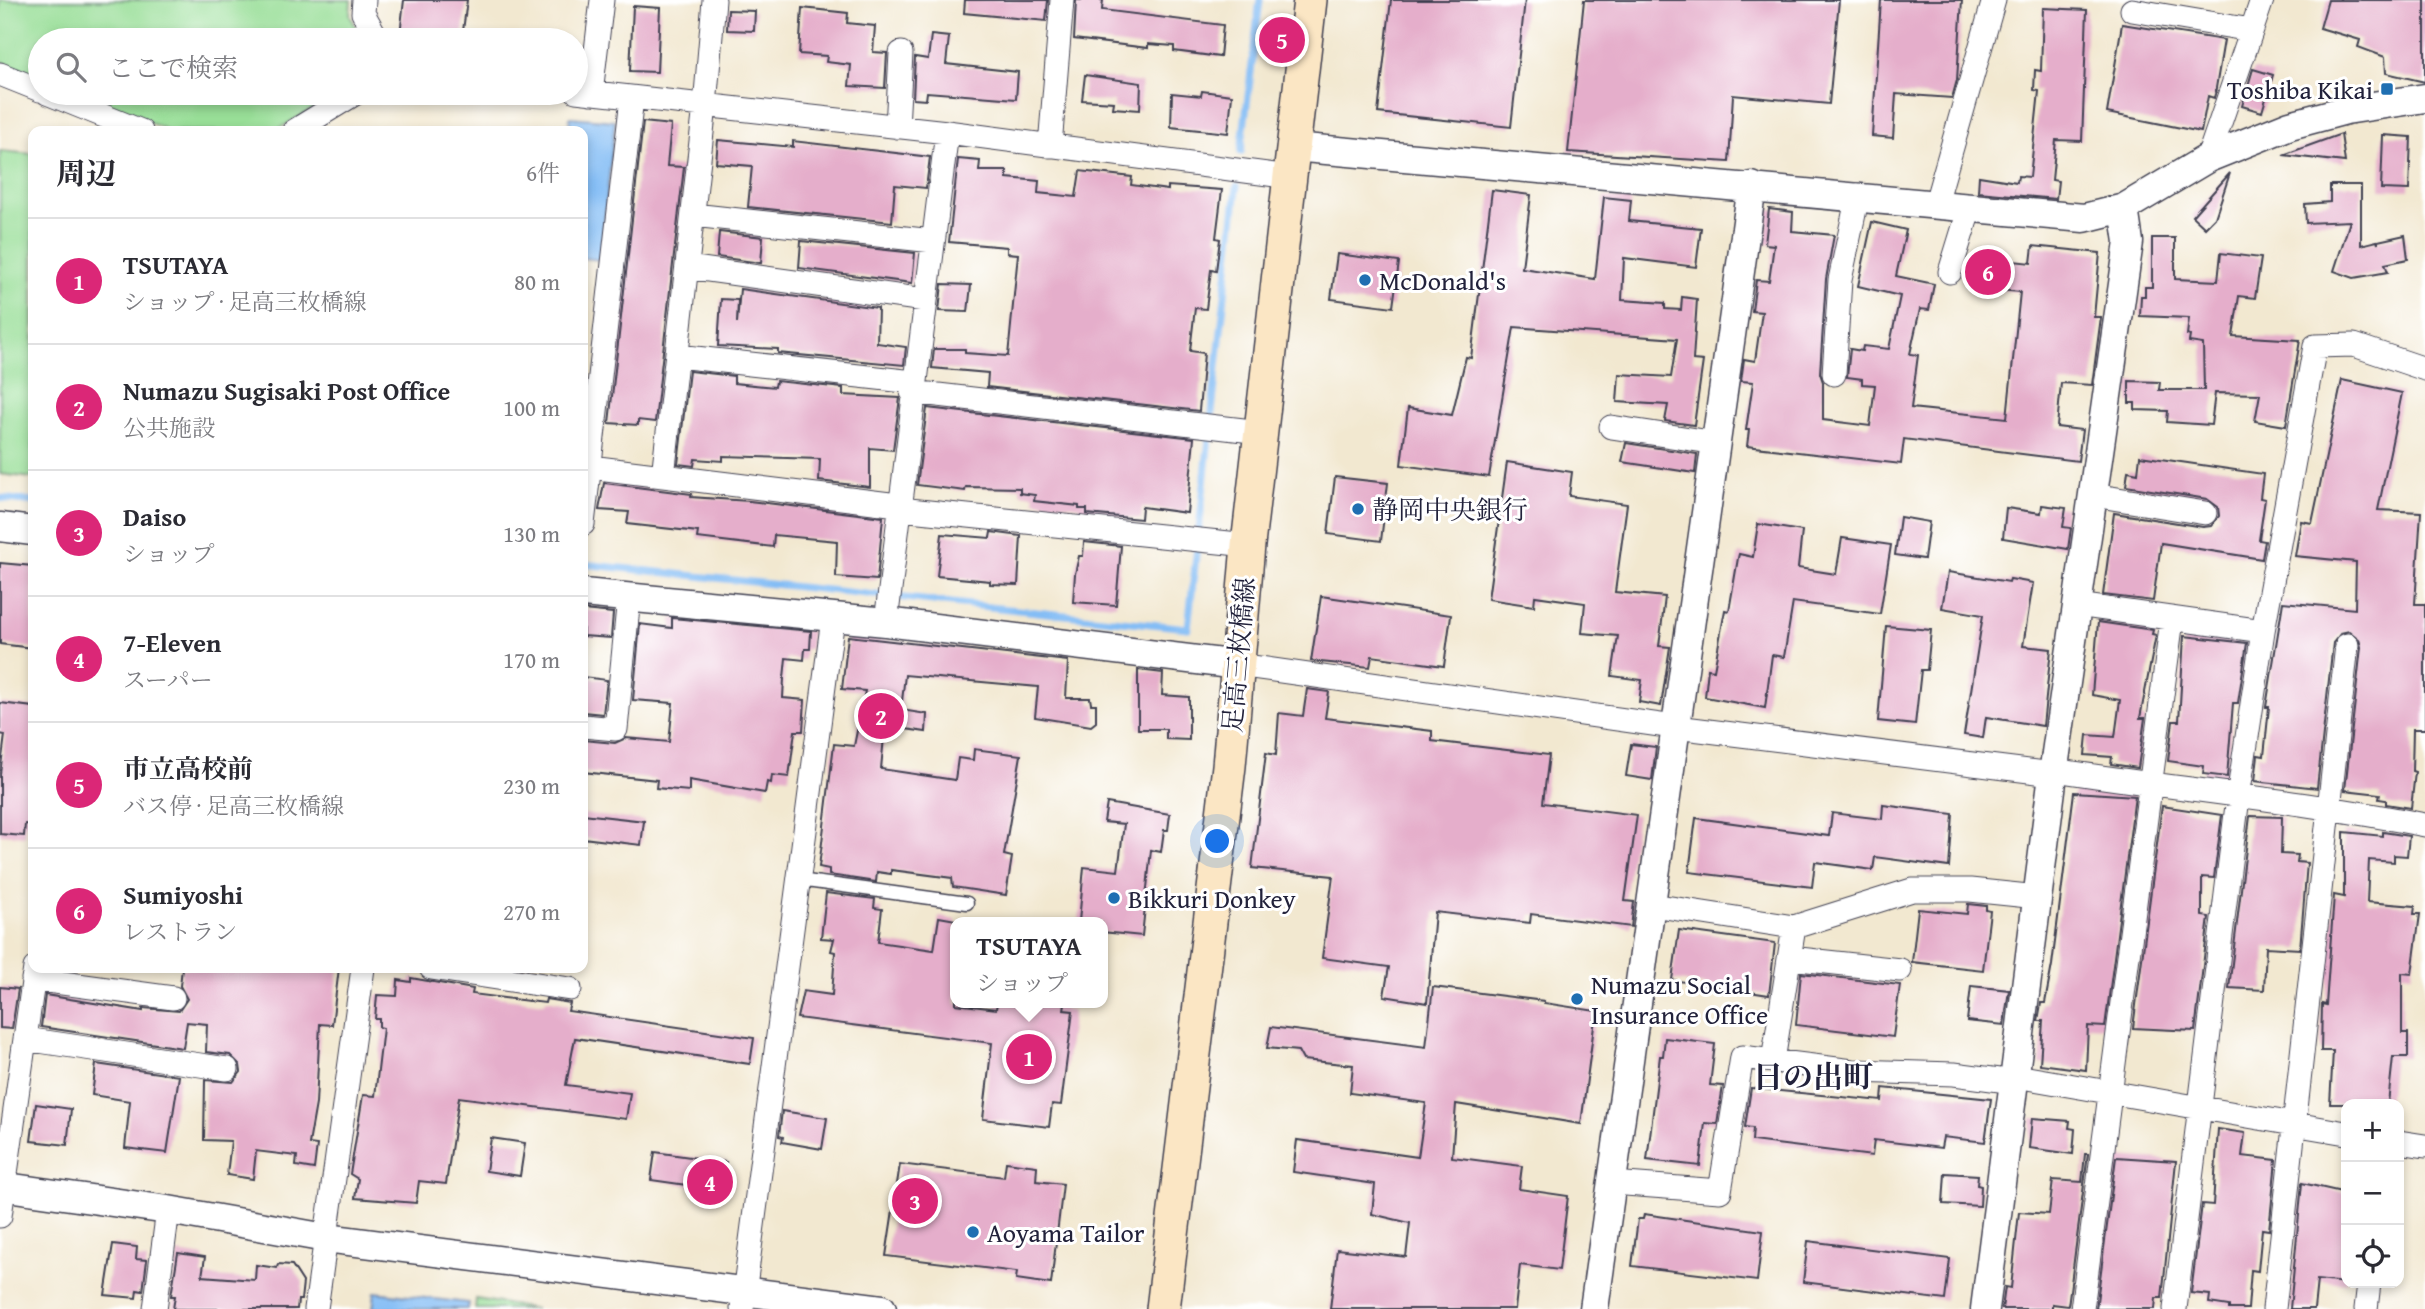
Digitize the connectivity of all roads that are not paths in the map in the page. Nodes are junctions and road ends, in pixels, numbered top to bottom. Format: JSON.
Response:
{"nodes":[{"id":1,"x":364,"y":0,"type":"edge"},
{"id":2,"x":602,"y":0,"type":"edge"},
{"id":3,"x":714,"y":0,"type":"edge"},
{"id":4,"x":1062,"y":0,"type":"edge"},
{"id":5,"x":1310,"y":0,"type":"edge"},
{"id":6,"x":1994,"y":0,"type":"edge"},
{"id":7,"x":2262,"y":0,"type":"edge"},
{"id":8,"x":2132,"y":10,"type":"dead end"},
{"id":9,"x":371,"y":28,"type":"edge"},
{"id":10,"x":2250,"y":30,"type":"junction"},
{"id":11,"x":901,"y":53,"type":"dead end"},
{"id":12,"x":588,"y":68,"type":"edge"},
{"id":13,"x":0,"y":74,"type":"edge"},
{"id":14,"x":28,"y":85,"type":"edge"},
{"id":15,"x":588,"y":93,"type":"edge"},
{"id":16,"x":632,"y":98,"type":"junction"},
{"id":17,"x":2425,"y":98,"type":"edge"},
{"id":18,"x":77,"y":105,"type":"edge"},
{"id":19,"x":336,"y":105,"type":"edge"},
{"id":20,"x":705,"y":106,"type":"junction"},
{"id":21,"x":130,"y":126,"type":"edge"},
{"id":22,"x":302,"y":126,"type":"edge"},
{"id":23,"x":897,"y":127,"type":"junction"},
{"id":24,"x":947,"y":132,"type":"junction"},
{"id":25,"x":1049,"y":146,"type":"junction"},
{"id":26,"x":2208,"y":158,"type":"junction"},
{"id":27,"x":1292,"y":162,"type":"junction"},
{"id":28,"x":1752,"y":186,"type":"junction"},
{"id":29,"x":1858,"y":195,"type":"junction"},
{"id":30,"x":1936,"y":203,"type":"junction"},
{"id":31,"x":1970,"y":207,"type":"junction"},
{"id":32,"x":2124,"y":208,"type":"junction"},
{"id":33,"x":693,"y":215,"type":"junction"},
{"id":34,"x":933,"y":241,"type":"junction"},
{"id":35,"x":687,"y":267,"type":"junction"},
{"id":36,"x":1950,"y":272,"type":"dead end"},
{"id":37,"x":925,"y":300,"type":"junction"},
{"id":38,"x":677,"y":356,"type":"junction"},
{"id":39,"x":2425,"y":369,"type":"edge"},
{"id":40,"x":1834,"y":374,"type":"dead end"},
{"id":41,"x":913,"y":387,"type":"junction"},
{"id":42,"x":1612,"y":427,"type":"dead end"},
{"id":43,"x":1261,"y":432,"type":"junction"},
{"id":44,"x":1717,"y":443,"type":"junction"},
{"id":45,"x":590,"y":467,"type":"junction"},
{"id":46,"x":663,"y":476,"type":"junction"},
{"id":47,"x":588,"y":483,"type":"edge"},
{"id":48,"x":2093,"y":495,"type":"junction"},
{"id":49,"x":900,"y":509,"type":"junction"},
{"id":50,"x":2205,"y":513,"type":"dead end"},
{"id":51,"x":0,"y":527,"type":"edge"},
{"id":52,"x":28,"y":530,"type":"edge"},
{"id":53,"x":1248,"y":545,"type":"junction"},
{"id":54,"x":588,"y":593,"type":"edge"},
{"id":55,"x":629,"y":597,"type":"junction"},
{"id":56,"x":2077,"y":605,"type":"junction"},
{"id":57,"x":833,"y":618,"type":"junction"},
{"id":58,"x":2172,"y":619,"type":"junction"},
{"id":59,"x":886,"y":622,"type":"junction"},
{"id":60,"x":2263,"y":631,"type":"junction"},
{"id":61,"x":2347,"y":645,"type":"dead end"},
{"id":62,"x":1238,"y":666,"type":"junction"},
{"id":63,"x":588,"y":726,"type":"edge"},
{"id":64,"x":1678,"y":726,"type":"junction"},
{"id":65,"x":2054,"y":772,"type":"junction"},
{"id":66,"x":2148,"y":785,"type":"junction"},
{"id":67,"x":2238,"y":797,"type":"junction"},
{"id":68,"x":2328,"y":806,"type":"junction"},
{"id":69,"x":2425,"y":825,"type":"edge"},
{"id":70,"x":799,"y":880,"type":"junction"},
{"id":71,"x":2038,"y":897,"type":"junction"},
{"id":72,"x":967,"y":903,"type":"dead end"},
{"id":73,"x":1653,"y":905,"type":"junction"},
{"id":74,"x":1794,"y":927,"type":"junction"},
{"id":75,"x":1790,"y":958,"type":"junction"},
{"id":76,"x":1900,"y":970,"type":"dead end"},
{"id":77,"x":34,"y":973,"type":"edge"},
{"id":78,"x":362,"y":973,"type":"edge"},
{"id":79,"x":464,"y":973,"type":"edge"},
{"id":80,"x":570,"y":989,"type":"dead end"},
{"id":81,"x":173,"y":998,"type":"dead end"},
{"id":82,"x":25,"y":1039,"type":"junction"},
{"id":83,"x":1773,"y":1061,"type":"junction"},
{"id":84,"x":227,"y":1069,"type":"dead end"},
{"id":85,"x":2015,"y":1079,"type":"junction"},
{"id":86,"x":2112,"y":1093,"type":"junction"},
{"id":87,"x":2201,"y":1106,"type":"junction"},
{"id":88,"x":2295,"y":1124,"type":"junction"},
{"id":89,"x":2341,"y":1132,"type":"edge"},
{"id":90,"x":2404,"y":1143,"type":"edge"},
{"id":91,"x":2425,"y":1146,"type":"edge"},
{"id":92,"x":1612,"y":1183,"type":"junction"},
{"id":93,"x":1,"y":1186,"type":"edge"},
{"id":94,"x":168,"y":1210,"type":"junction"},
{"id":95,"x":0,"y":1216,"type":"edge"},
{"id":96,"x":326,"y":1238,"type":"junction"},
{"id":97,"x":2368,"y":1288,"type":"edge"},
{"id":98,"x":744,"y":1300,"type":"edge"},
{"id":99,"x":155,"y":1309,"type":"edge"},
{"id":100,"x":317,"y":1309,"type":"edge"},
{"id":101,"x":883,"y":1309,"type":"edge"},
{"id":102,"x":1163,"y":1309,"type":"edge"},
{"id":103,"x":1594,"y":1309,"type":"edge"},
{"id":104,"x":1984,"y":1309,"type":"edge"},
{"id":105,"x":2082,"y":1309,"type":"edge"},
{"id":106,"x":2175,"y":1309,"type":"edge"},
{"id":107,"x":2274,"y":1309,"type":"edge"},
{"id":108,"x":2366,"y":1309,"type":"edge"}],
"edges":[{"from":1,"to":9,"type":"street"},
{"from":2,"to":12,"type":"street"},
{"from":3,"to":20,"type":"street"},
{"from":4,"to":25,"type":"street"},
{"from":5,"to":27,"type":"main road","name":"足高三枚橋線"},
{"from":6,"to":30,"type":"street"},
{"from":7,"to":10,"type":"street"},
{"from":8,"to":10,"type":"street"},
{"from":10,"to":26,"type":"street"},
{"from":11,"to":23,"type":"street"},
{"from":13,"to":14,"type":"street"},
{"from":15,"to":16,"type":"street"},
{"from":16,"to":20,"type":"street"},
{"from":16,"to":45,"type":"street"},
{"from":17,"to":26,"type":"street"},
{"from":18,"to":21,"type":"street"},
{"from":19,"to":22,"type":"street"},
{"from":20,"to":23,"type":"street"},
{"from":20,"to":33,"type":"street"},
{"from":23,"to":24,"type":"street"},
{"from":24,"to":25,"type":"street"},
{"from":24,"to":34,"type":"street"},
{"from":25,"to":27,"type":"street"},
{"from":26,"to":32,"type":"street"},
{"from":27,"to":28,"type":"street"},
{"from":27,"to":43,"type":"main road","name":"足高三枚橋線"},
{"from":28,"to":29,"type":"street"},
{"from":28,"to":44,"type":"street"},
{"from":29,"to":30,"type":"street"},
{"from":29,"to":40,"type":"street"},
{"from":30,"to":31,"type":"street"},
{"from":31,"to":32,"type":"street"},
{"from":31,"to":36,"type":"street"},
{"from":32,"to":48,"type":"street"},
{"from":33,"to":34,"type":"street"},
{"from":33,"to":35,"type":"street"},
{"from":34,"to":37,"type":"street"},
{"from":35,"to":37,"type":"street"},
{"from":35,"to":38,"type":"street"},
{"from":37,"to":41,"type":"street"},
{"from":38,"to":41,"type":"street"},
{"from":38,"to":46,"type":"street"},
{"from":39,"to":60,"type":"street"},
{"from":41,"to":43,"type":"street"},
{"from":41,"to":49,"type":"street"},
{"from":42,"to":44,"type":"street"},
{"from":43,"to":53,"type":"main road","name":"足高三枚橋線"},
{"from":44,"to":64,"type":"street"},
{"from":45,"to":46,"type":"street"},
{"from":45,"to":47,"type":"street"},
{"from":46,"to":49,"type":"street"},
{"from":48,"to":50,"type":"street"},
{"from":48,"to":56,"type":"street"},
{"from":49,"to":53,"type":"street"},
{"from":49,"to":59,"type":"street"},
{"from":51,"to":52,"type":"street"},
{"from":53,"to":62,"type":"main road","name":"足高三枚橋線"},
{"from":54,"to":55,"type":"street"},
{"from":55,"to":57,"type":"street"},
{"from":55,"to":63,"type":"street"},
{"from":56,"to":58,"type":"street"},
{"from":56,"to":65,"type":"street"},
{"from":57,"to":59,"type":"street"},
{"from":57,"to":70,"type":"street"},
{"from":58,"to":60,"type":"street"},
{"from":58,"to":66,"type":"street"},
{"from":59,"to":62,"type":"street"},
{"from":60,"to":67,"type":"street"},
{"from":61,"to":68,"type":"street"},
{"from":62,"to":64,"type":"street"},
{"from":62,"to":102,"type":"main road","name":"足高三枚橋線"},
{"from":64,"to":65,"type":"street"},
{"from":64,"to":73,"type":"street"},
{"from":65,"to":66,"type":"street"},
{"from":65,"to":71,"type":"street"},
{"from":66,"to":67,"type":"street"},
{"from":66,"to":86,"type":"street"},
{"from":67,"to":68,"type":"street"},
{"from":67,"to":87,"type":"street"},
{"from":68,"to":69,"type":"street"},
{"from":68,"to":88,"type":"street"},
{"from":70,"to":72,"type":"lane"},
{"from":70,"to":98,"type":"street"},
{"from":71,"to":74,"type":"street"},
{"from":71,"to":85,"type":"street"},
{"from":73,"to":74,"type":"street"},
{"from":73,"to":92,"type":"street"},
{"from":74,"to":75,"type":"street"},
{"from":75,"to":76,"type":"street"},
{"from":75,"to":83,"type":"street"},
{"from":77,"to":81,"type":"street"},
{"from":77,"to":82,"type":"street"},
{"from":78,"to":96,"type":"street"},
{"from":79,"to":80,"type":"street"},
{"from":82,"to":84,"type":"street"},
{"from":82,"to":93,"type":"street"},
{"from":83,"to":85,"type":"street"},
{"from":83,"to":92,"type":"street"},
{"from":85,"to":86,"type":"street"},
{"from":85,"to":104,"type":"street"},
{"from":86,"to":87,"type":"street"},
{"from":86,"to":105,"type":"street"},
{"from":87,"to":88,"type":"street"},
{"from":87,"to":106,"type":"street"},
{"from":88,"to":89,"type":"street"},
{"from":88,"to":107,"type":"street"},
{"from":90,"to":91,"type":"street"},
{"from":92,"to":103,"type":"street"},
{"from":93,"to":94,"type":"street"},
{"from":93,"to":95,"type":"street"},
{"from":94,"to":96,"type":"street"},
{"from":94,"to":99,"type":"street"},
{"from":96,"to":98,"type":"street"},
{"from":96,"to":100,"type":"street"},
{"from":97,"to":108,"type":"street"},
{"from":98,"to":101,"type":"street"}]}
